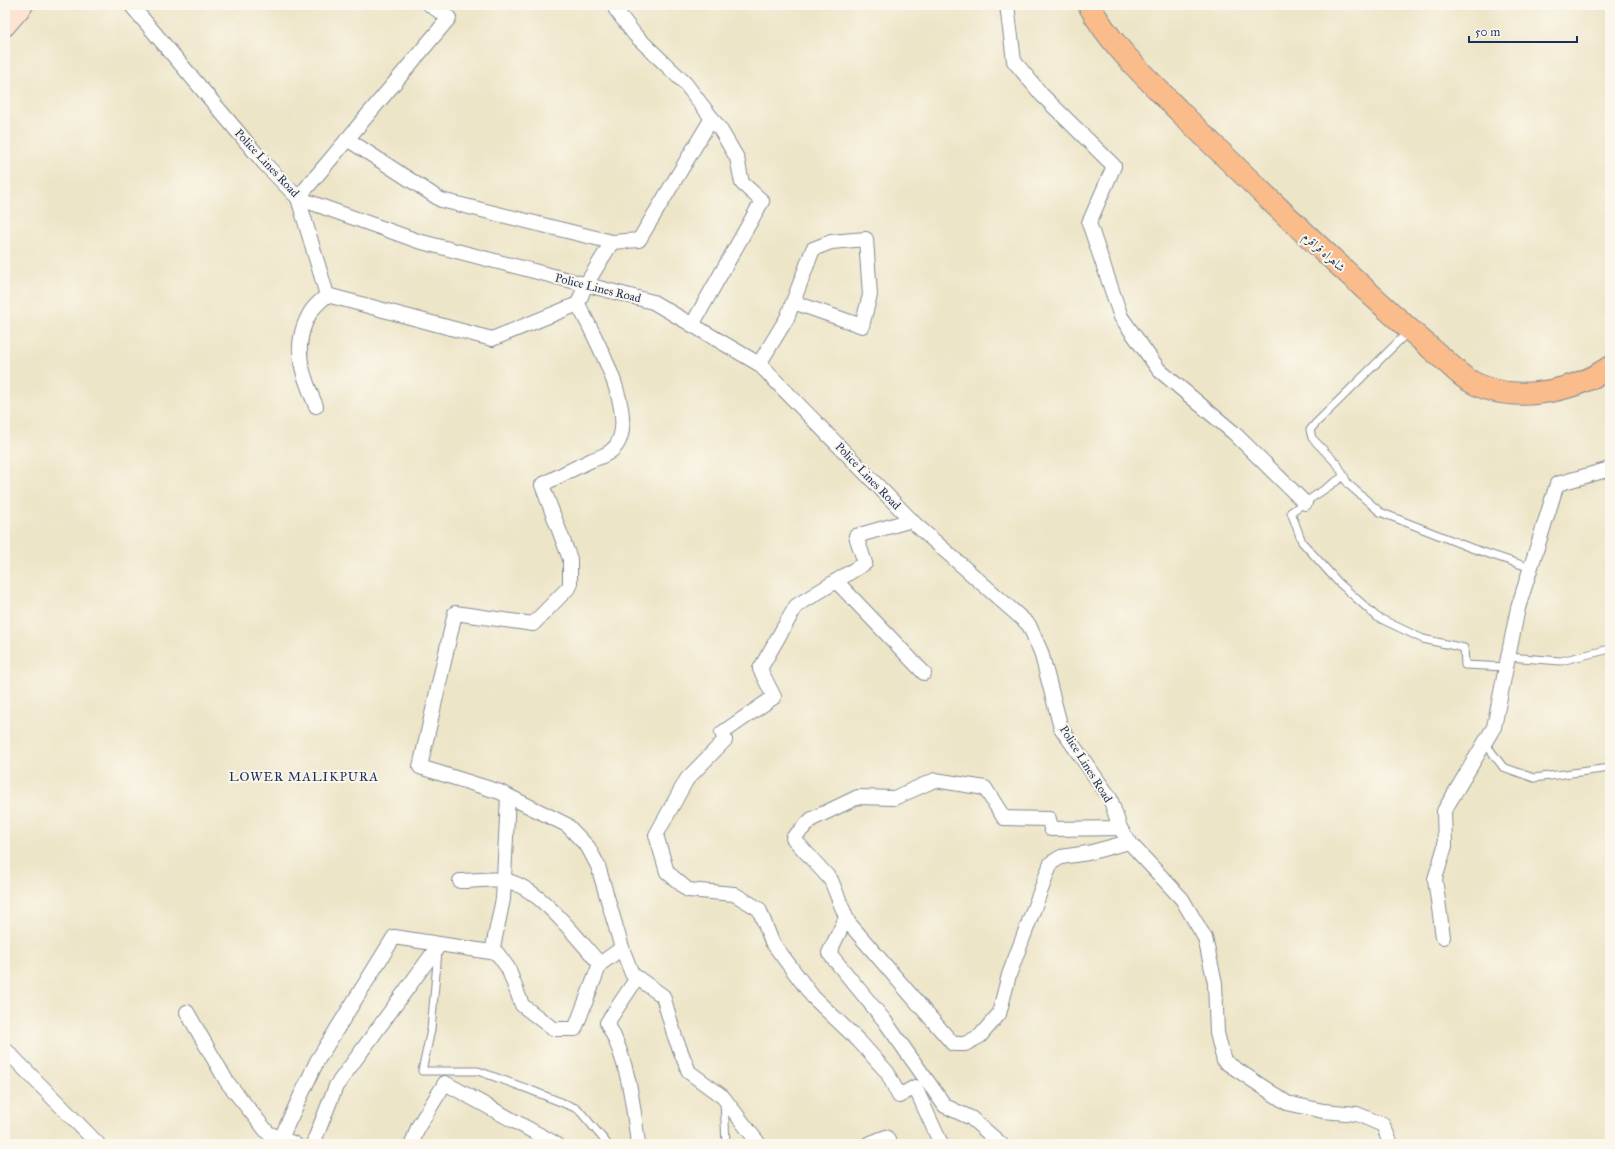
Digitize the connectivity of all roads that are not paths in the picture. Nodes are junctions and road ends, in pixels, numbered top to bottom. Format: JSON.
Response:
{"nodes":[{"id":1,"x":23,"y":5,"type":"edge"},
{"id":2,"x":131,"y":5,"type":"edge"},
{"id":3,"x":430,"y":5,"type":"edge"},
{"id":4,"x":615,"y":5,"type":"edge"},
{"id":5,"x":1007,"y":5,"type":"edge"},
{"id":6,"x":1089,"y":5,"type":"edge"},
{"id":7,"x":5,"y":26,"type":"edge"},
{"id":8,"x":712,"y":118,"type":"junction"},
{"id":9,"x":348,"y":139,"type":"junction"},
{"id":10,"x":298,"y":198,"type":"junction"},
{"id":11,"x":612,"y":242,"type":"junction"},
{"id":12,"x":585,"y":286,"type":"junction"},
{"id":13,"x":327,"y":295,"type":"junction"},
{"id":14,"x":793,"y":302,"type":"junction"},
{"id":15,"x":578,"y":304,"type":"junction"},
{"id":16,"x":692,"y":325,"type":"junction"},
{"id":17,"x":1410,"y":331,"type":"junction"},
{"id":18,"x":759,"y":364,"type":"junction"},
{"id":19,"x":1610,"y":367,"type":"edge"},
{"id":20,"x":316,"y":406,"type":"dead end"},
{"id":21,"x":1610,"y":469,"type":"edge"},
{"id":22,"x":1344,"y":476,"type":"junction"},
{"id":23,"x":1305,"y":503,"type":"junction"},
{"id":24,"x":912,"y":520,"type":"junction"},
{"id":25,"x":1531,"y":568,"type":"junction"},
{"id":26,"x":836,"y":581,"type":"junction"},
{"id":27,"x":1610,"y":649,"type":"edge"},
{"id":28,"x":1507,"y":662,"type":"junction"},
{"id":29,"x":924,"y":673,"type":"dead end"},
{"id":30,"x":1485,"y":743,"type":"junction"},
{"id":31,"x":1610,"y":768,"type":"edge"},
{"id":32,"x":508,"y":796,"type":"junction"},
{"id":33,"x":1120,"y":828,"type":"junction"},
{"id":34,"x":1129,"y":842,"type":"junction"},
{"id":35,"x":503,"y":880,"type":"junction"},
{"id":36,"x":460,"y":881,"type":"dead end"},
{"id":37,"x":846,"y":918,"type":"junction"},
{"id":38,"x":1443,"y":937,"type":"dead end"},
{"id":39,"x":439,"y":944,"type":"junction"},
{"id":40,"x":622,"y":948,"type":"junction"},
{"id":41,"x":492,"y":952,"type":"junction"},
{"id":42,"x":600,"y":964,"type":"junction"},
{"id":43,"x":637,"y":978,"type":"junction"},
{"id":44,"x":187,"y":1012,"type":"dead end"},
{"id":45,"x":5,"y":1049,"type":"edge"},
{"id":46,"x":723,"y":1097,"type":"junction"},
{"id":47,"x":281,"y":1138,"type":"junction"},
{"id":48,"x":98,"y":1144,"type":"edge"},
{"id":49,"x":295,"y":1144,"type":"edge"},
{"id":50,"x":313,"y":1144,"type":"edge"},
{"id":51,"x":412,"y":1144,"type":"edge"},
{"id":52,"x":556,"y":1144,"type":"edge"},
{"id":53,"x":605,"y":1144,"type":"edge"},
{"id":54,"x":638,"y":1144,"type":"edge"},
{"id":55,"x":726,"y":1144,"type":"edge"},
{"id":56,"x":759,"y":1144,"type":"edge"},
{"id":57,"x":868,"y":1144,"type":"edge"},
{"id":58,"x":890,"y":1144,"type":"edge"},
{"id":59,"x":941,"y":1144,"type":"edge"},
{"id":60,"x":1001,"y":1144,"type":"edge"},
{"id":61,"x":1391,"y":1144,"type":"edge"}],
"edges":[{"from":1,"to":7,"type":"main road"},
{"from":2,"to":10,"type":"street","name":"Police Lines Road"},
{"from":3,"to":9,"type":"street"},
{"from":4,"to":8,"type":"street"},
{"from":5,"to":23,"type":"street"},
{"from":6,"to":17,"type":"highway","name":"شاہراہ قراقرم"},
{"from":8,"to":11,"type":"street"},
{"from":8,"to":16,"type":"street"},
{"from":9,"to":10,"type":"street"},
{"from":9,"to":11,"type":"street"},
{"from":10,"to":12,"type":"street","name":"Police Lines Road"},
{"from":10,"to":13,"type":"street"},
{"from":11,"to":12,"type":"street"},
{"from":12,"to":15,"type":"street"},
{"from":12,"to":16,"type":"street","name":"Police Lines Road"},
{"from":13,"to":15,"type":"street"},
{"from":13,"to":20,"type":"street"},
{"from":14,"to":14,"type":"street"},
{"from":14,"to":18,"type":"street"},
{"from":15,"to":32,"type":"street"},
{"from":16,"to":18,"type":"street","name":"Police Lines Road"},
{"from":17,"to":19,"type":"highway","name":"شاہراہ قراقرم"},
{"from":17,"to":22,"type":"lane"},
{"from":18,"to":24,"type":"street","name":"Police Lines Road"},
{"from":21,"to":25,"type":"street"},
{"from":22,"to":23,"type":"lane"},
{"from":22,"to":25,"type":"lane"},
{"from":23,"to":28,"type":"lane"},
{"from":24,"to":26,"type":"street"},
{"from":24,"to":33,"type":"street","name":"Police Lines Road"},
{"from":25,"to":28,"type":"street"},
{"from":26,"to":29,"type":"street"},
{"from":26,"to":59,"type":"street"},
{"from":27,"to":28,"type":"lane"},
{"from":28,"to":30,"type":"street"},
{"from":30,"to":31,"type":"lane"},
{"from":30,"to":38,"type":"street"},
{"from":32,"to":35,"type":"street"},
{"from":32,"to":40,"type":"street"},
{"from":33,"to":34,"type":"street","name":"Police Lines Road"},
{"from":33,"to":37,"type":"street"},
{"from":34,"to":37,"type":"street"},
{"from":34,"to":61,"type":"street","name":"Police Lines Road"},
{"from":35,"to":36,"type":"street"},
{"from":35,"to":41,"type":"street"},
{"from":35,"to":42,"type":"street"},
{"from":37,"to":60,"type":"street"},
{"from":39,"to":41,"type":"street"},
{"from":39,"to":47,"type":"street"},
{"from":39,"to":50,"type":"street"},
{"from":39,"to":53,"type":"lane"},
{"from":40,"to":42,"type":"street"},
{"from":40,"to":43,"type":"street"},
{"from":41,"to":42,"type":"street"},
{"from":43,"to":46,"type":"street"},
{"from":43,"to":54,"type":"street"},
{"from":44,"to":47,"type":"street"},
{"from":45,"to":48,"type":"street"},
{"from":46,"to":55,"type":"lane"},
{"from":46,"to":56,"type":"street"},
{"from":47,"to":49,"type":"street"},
{"from":51,"to":52,"type":"street"},
{"from":57,"to":58,"type":"street"}]}
